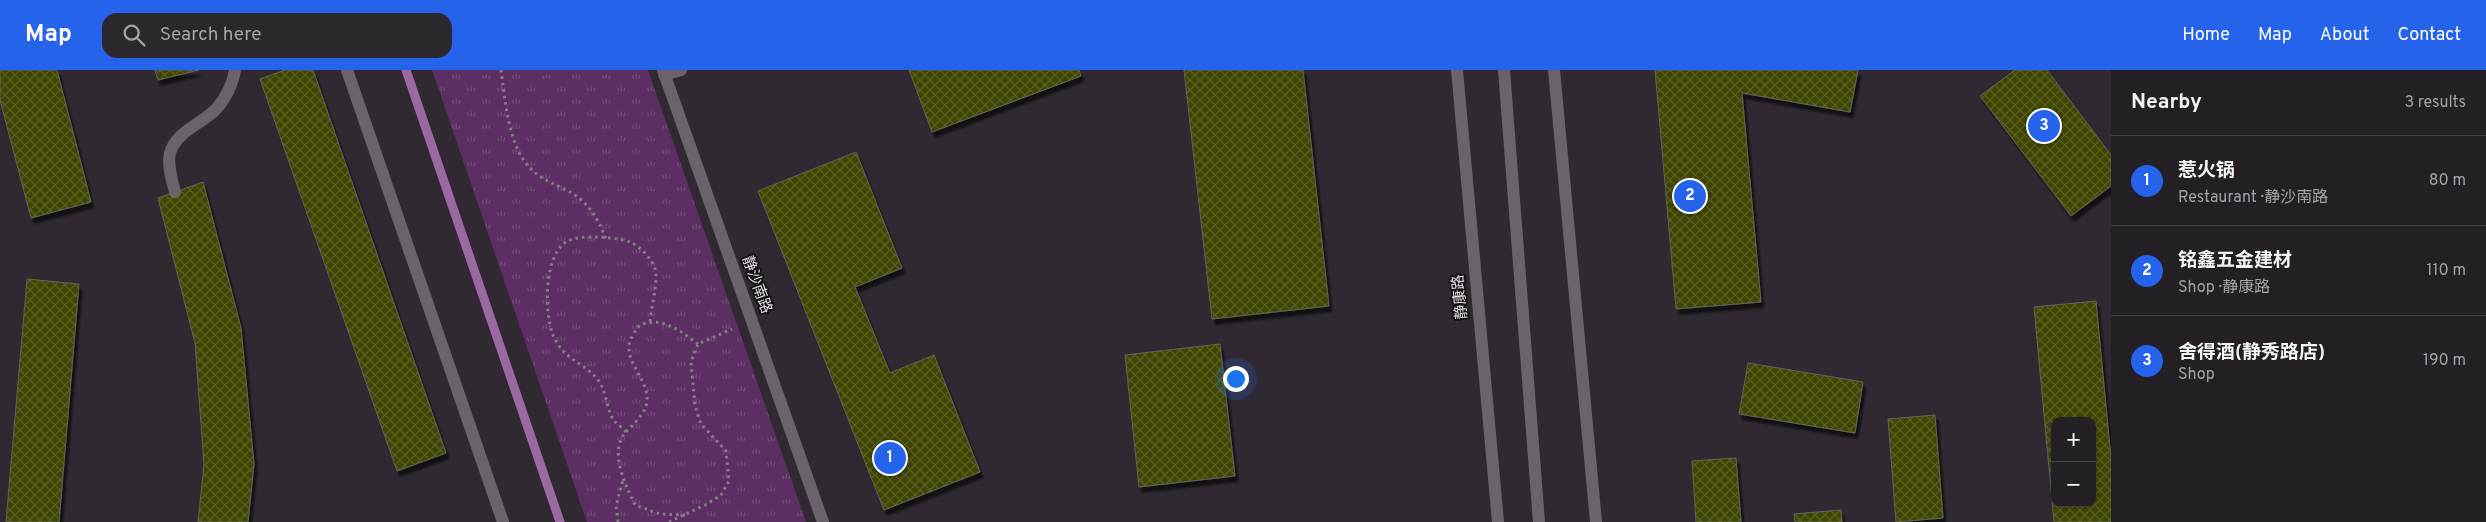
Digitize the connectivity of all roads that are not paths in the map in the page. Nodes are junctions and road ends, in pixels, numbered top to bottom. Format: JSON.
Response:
{"nodes":[{"id":1,"x":235,"y":70,"type":"edge"},
{"id":2,"x":347,"y":70,"type":"edge"},
{"id":3,"x":681,"y":70,"type":"edge"},
{"id":4,"x":1458,"y":70,"type":"edge"},
{"id":5,"x":1504,"y":70,"type":"edge"},
{"id":6,"x":1554,"y":70,"type":"edge"},
{"id":7,"x":664,"y":73,"type":"edge"},
{"id":8,"x":174,"y":192,"type":"dead end"},
{"id":9,"x":503,"y":522,"type":"edge"},
{"id":10,"x":823,"y":522,"type":"edge"},
{"id":11,"x":1498,"y":522,"type":"edge"},
{"id":12,"x":1539,"y":522,"type":"edge"},
{"id":13,"x":1596,"y":522,"type":"edge"}],
"edges":[{"from":1,"to":8,"type":"street"},
{"from":2,"to":9,"type":"street"},
{"from":3,"to":7,"type":"street","name":"静沙南路"},
{"from":4,"to":11,"type":"street","name":"静康路"},
{"from":5,"to":12,"type":"street"},
{"from":6,"to":13,"type":"street"},
{"from":7,"to":10,"type":"street","name":"静沙南路"}]}
